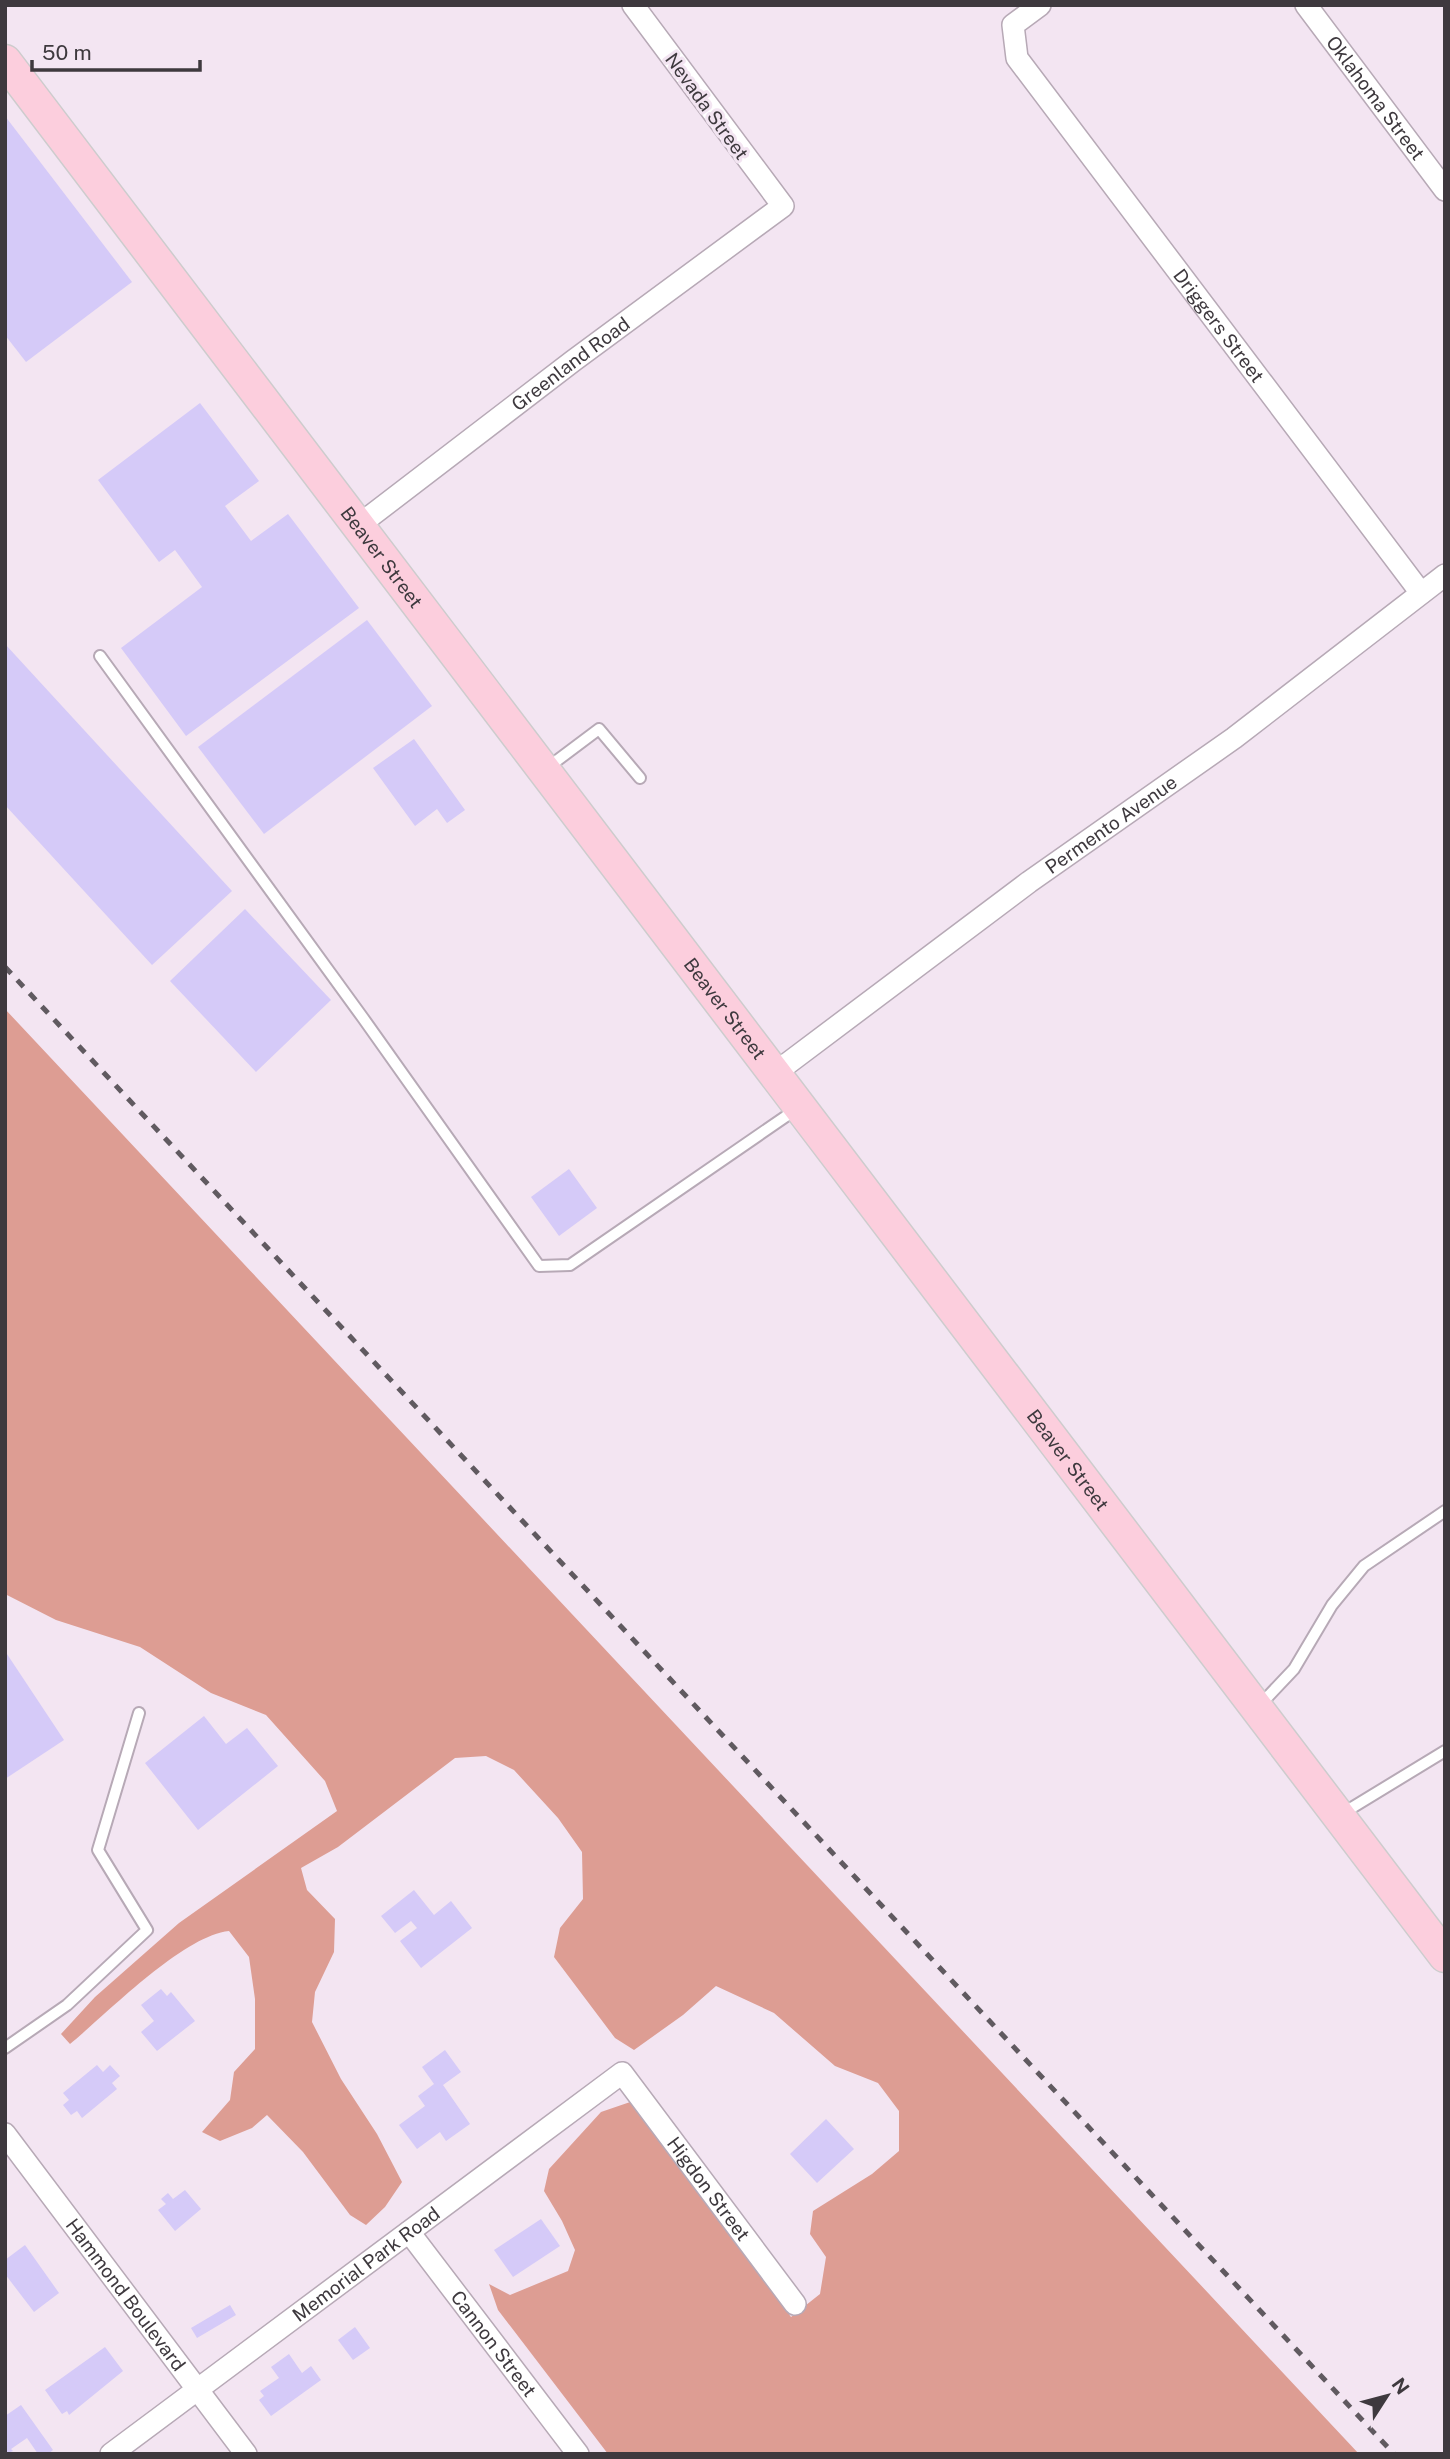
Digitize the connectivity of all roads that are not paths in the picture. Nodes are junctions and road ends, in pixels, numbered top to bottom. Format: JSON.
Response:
{"nodes":[{"id":1,"x":633,"y":5,"type":"edge"},
{"id":2,"x":1040,"y":5,"type":"edge"},
{"id":3,"x":1306,"y":5,"type":"edge"},
{"id":4,"x":5,"y":61,"type":"edge"},
{"id":5,"x":1445,"y":190,"type":"edge"},
{"id":6,"x":783,"y":206,"type":"joint"},
{"id":7,"x":359,"y":525,"type":"junction"},
{"id":8,"x":1445,"y":575,"type":"edge"},
{"id":9,"x":1422,"y":593,"type":"junction"},
{"id":10,"x":100,"y":656,"type":"dead end"},
{"id":11,"x":545,"y":770,"type":"junction"},
{"id":12,"x":640,"y":778,"type":"dead end"},
{"id":13,"x":775,"y":1073,"type":"junction"},
{"id":14,"x":800,"y":1106,"type":"junction"},
{"id":15,"x":1445,"y":1511,"type":"edge"},
{"id":16,"x":1257,"y":1708,"type":"junction"},
{"id":17,"x":139,"y":1713,"type":"dead end"},
{"id":18,"x":1445,"y":1751,"type":"edge"},
{"id":19,"x":1339,"y":1816,"type":"junction"},
{"id":20,"x":1445,"y":1955,"type":"edge"},
{"id":21,"x":5,"y":2048,"type":"edge"},
{"id":22,"x":622,"y":2073,"type":"joint"},
{"id":23,"x":5,"y":2134,"type":"edge"},
{"id":24,"x":409,"y":2232,"type":"junction"},
{"id":25,"x":796,"y":2304,"type":"dead end"},
{"id":26,"x":197,"y":2389,"type":"junction"},
{"id":27,"x":111,"y":2454,"type":"edge"},
{"id":28,"x":246,"y":2454,"type":"edge"},
{"id":29,"x":578,"y":2454,"type":"edge"}],
"edges":[{"from":1,"to":6,"type":"street","name":"Nevada Street"},
{"from":2,"to":9,"type":"street","name":"Driggers Street"},
{"from":3,"to":5,"type":"street","name":"Oklahoma Street"},
{"from":4,"to":7,"type":"main road","name":"Beaver Street"},
{"from":6,"to":7,"type":"street","name":"Greenland Road"},
{"from":7,"to":11,"type":"main road","name":"Beaver Street"},
{"from":8,"to":9,"type":"street","name":"Permento Avenue"},
{"from":9,"to":13,"type":"street","name":"Permento Avenue"},
{"from":10,"to":14,"type":"lane"},
{"from":11,"to":12,"type":"lane"},
{"from":11,"to":13,"type":"main road","name":"Beaver Street"},
{"from":13,"to":14,"type":"main road","name":"Beaver Street"},
{"from":14,"to":16,"type":"main road","name":"Beaver Street"},
{"from":15,"to":16,"type":"lane"},
{"from":16,"to":19,"type":"main road","name":"Beaver Street"},
{"from":17,"to":21,"type":"lane"},
{"from":18,"to":19,"type":"lane"},
{"from":19,"to":20,"type":"main road","name":"Beaver Street"},
{"from":22,"to":24,"type":"street","name":"Memorial Park Road"},
{"from":22,"to":25,"type":"street","name":"Higdon Street"},
{"from":23,"to":26,"type":"street","name":"Hammond Boulevard"},
{"from":24,"to":26,"type":"street","name":"Memorial Park Road"},
{"from":24,"to":29,"type":"street","name":"Cannon Street"},
{"from":26,"to":27,"type":"street","name":"Memorial Park Road"},
{"from":26,"to":28,"type":"street","name":"Hammond Boulevard"}]}
